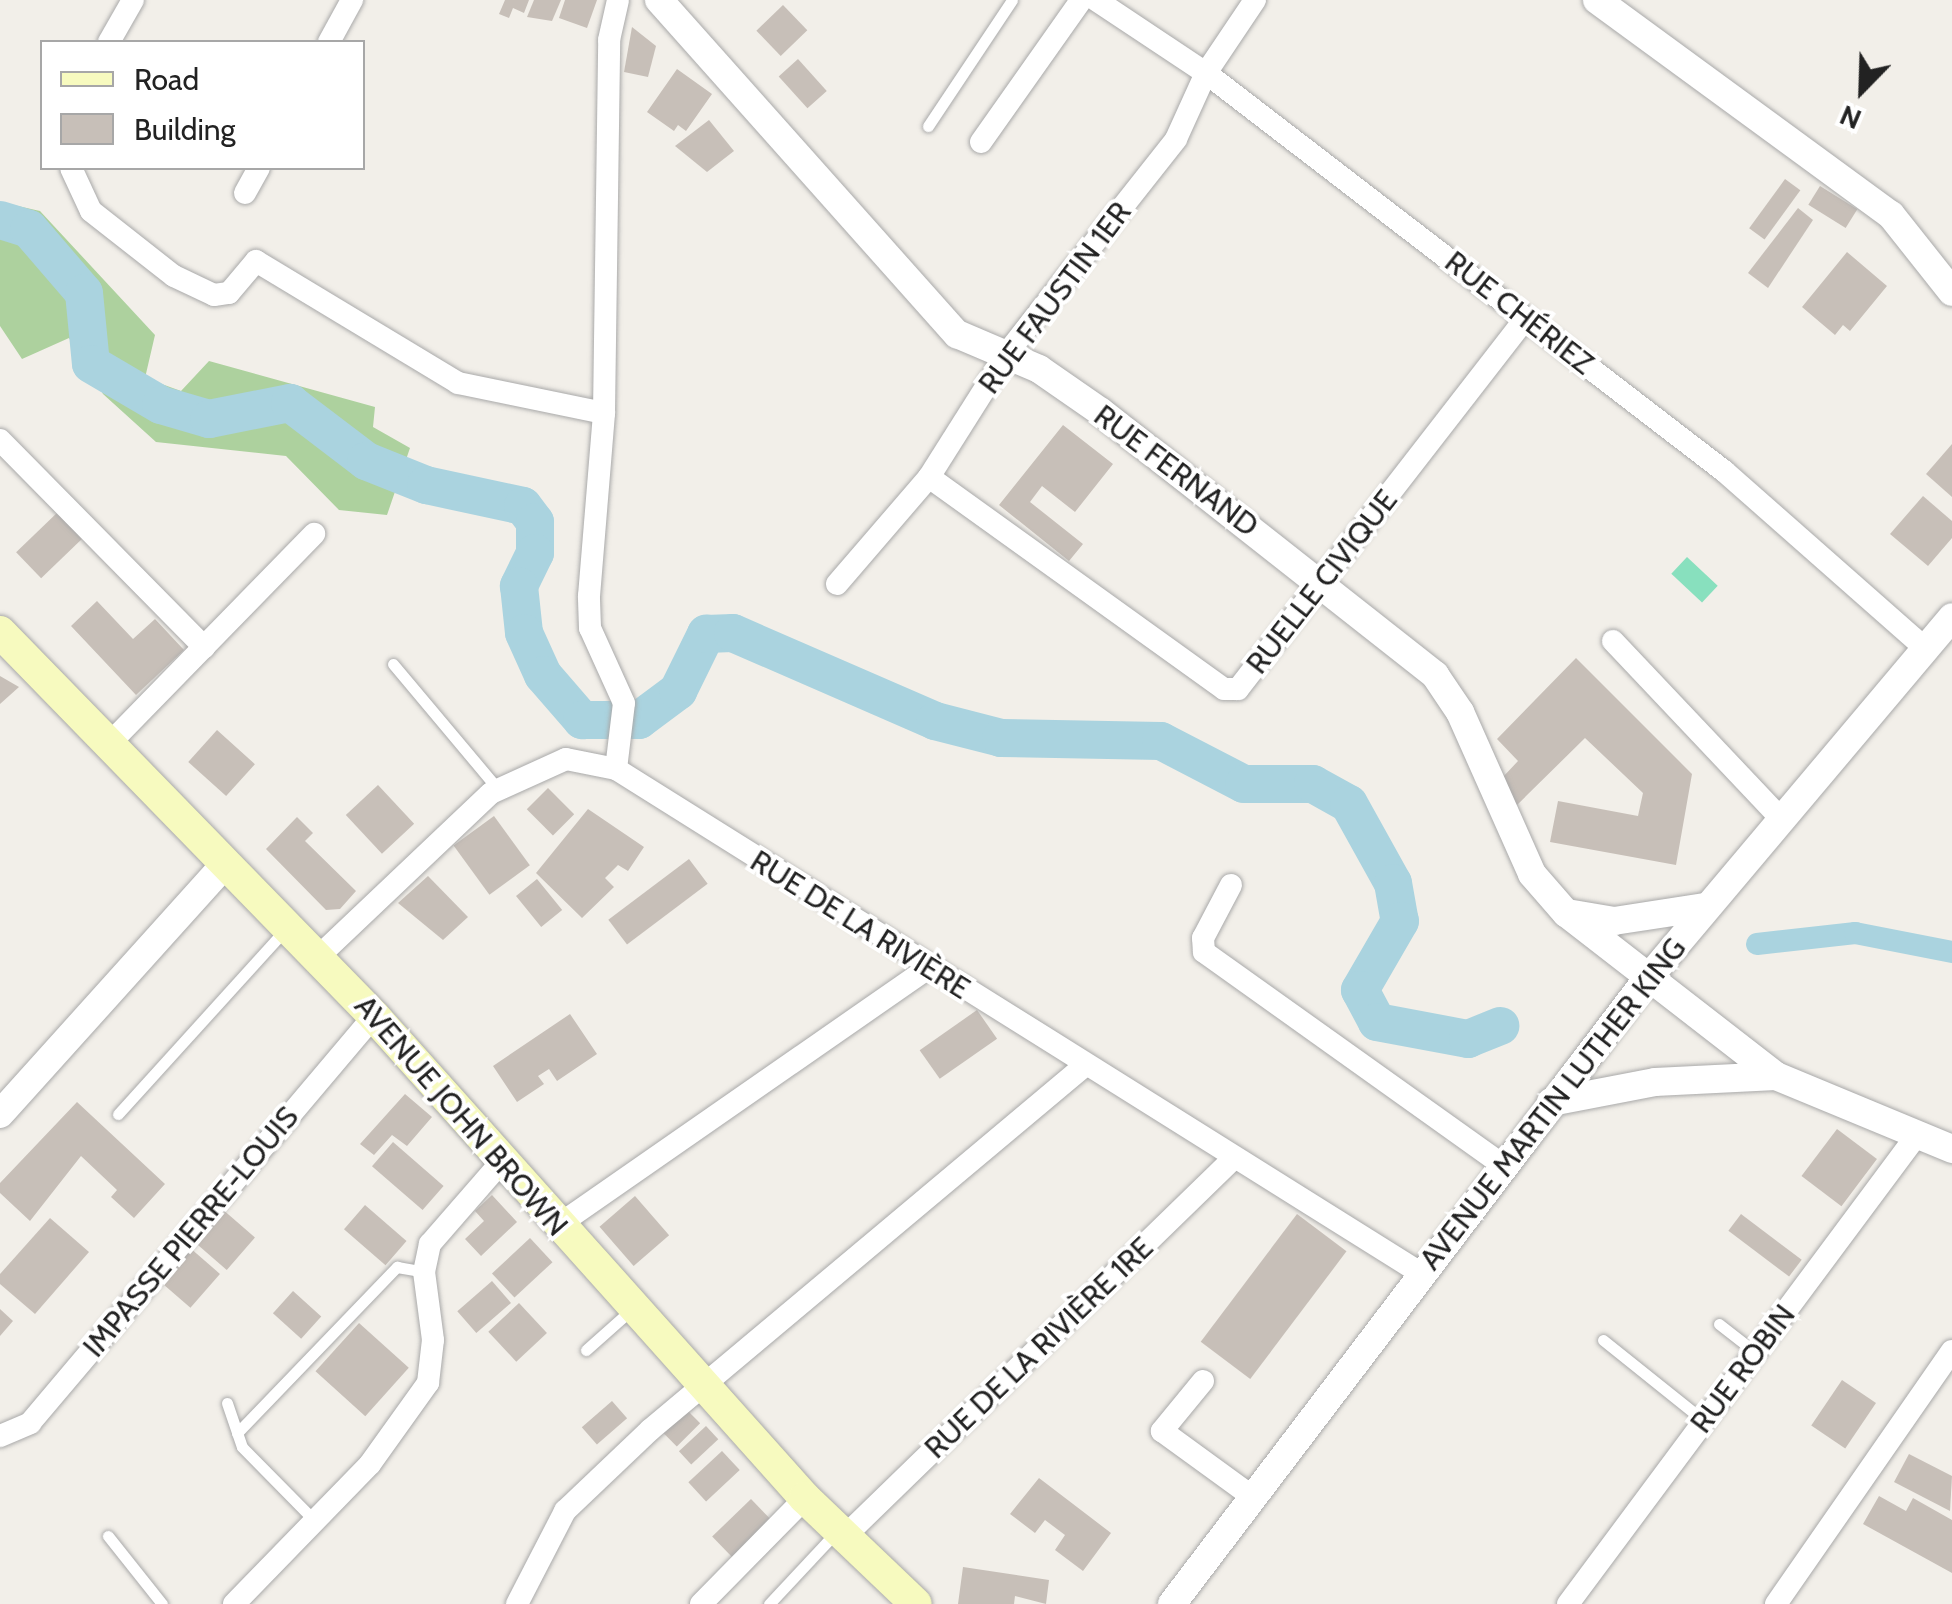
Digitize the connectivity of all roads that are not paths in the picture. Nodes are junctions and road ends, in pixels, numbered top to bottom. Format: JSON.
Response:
{"nodes":[{"id":1,"x":133,"y":0,"type":"edge"},
{"id":2,"x":352,"y":0,"type":"edge"},
{"id":3,"x":618,"y":0,"type":"edge"},
{"id":4,"x":659,"y":0,"type":"edge"},
{"id":5,"x":1012,"y":0,"type":"edge"},
{"id":6,"x":1081,"y":0,"type":"edge"},
{"id":7,"x":1096,"y":0,"type":"edge"},
{"id":8,"x":1255,"y":0,"type":"edge"},
{"id":9,"x":1597,"y":0,"type":"edge"},
{"id":10,"x":110,"y":40,"type":"edge"},
{"id":11,"x":330,"y":40,"type":"edge"},
{"id":12,"x":1206,"y":73,"type":"junction"},
{"id":13,"x":928,"y":126,"type":"dead end"},
{"id":14,"x":982,"y":142,"type":"dead end"},
{"id":15,"x":72,"y":170,"type":"edge"},
{"id":16,"x":258,"y":170,"type":"edge"},
{"id":17,"x":245,"y":192,"type":"dead end"},
{"id":18,"x":1952,"y":292,"type":"edge"},
{"id":19,"x":1526,"y":318,"type":"junction"},
{"id":20,"x":1008,"y":352,"type":"junction"},
{"id":21,"x":604,"y":413,"type":"junction"},
{"id":22,"x":0,"y":440,"type":"edge"},
{"id":23,"x":929,"y":476,"type":"junction"},
{"id":24,"x":314,"y":534,"type":"dead end"},
{"id":25,"x":837,"y":584,"type":"dead end"},
{"id":26,"x":1323,"y":584,"type":"junction"},
{"id":27,"x":1952,"y":617,"type":"edge"},
{"id":28,"x":0,"y":632,"type":"edge"},
{"id":29,"x":1612,"y":641,"type":"dead end"},
{"id":30,"x":204,"y":647,"type":"junction"},
{"id":31,"x":1925,"y":648,"type":"junction"},
{"id":32,"x":393,"y":664,"type":"dead end"},
{"id":33,"x":111,"y":742,"type":"junction"},
{"id":34,"x":616,"y":769,"type":"junction"},
{"id":35,"x":498,"y":790,"type":"junction"},
{"id":36,"x":1782,"y":820,"type":"junction"},
{"id":37,"x":226,"y":863,"type":"junction"},
{"id":38,"x":1231,"y":886,"type":"dead end"},
{"id":39,"x":1706,"y":908,"type":"junction"},
{"id":40,"x":1566,"y":913,"type":"junction"},
{"id":41,"x":288,"y":927,"type":"junction"},
{"id":42,"x":318,"y":957,"type":"junction"},
{"id":43,"x":928,"y":967,"type":"junction"},
{"id":44,"x":1648,"y":978,"type":"junction"},
{"id":45,"x":374,"y":1016,"type":"junction"},
{"id":46,"x":1083,"y":1067,"type":"junction"},
{"id":47,"x":1776,"y":1076,"type":"junction"},
{"id":48,"x":1551,"y":1102,"type":"junction"},
{"id":49,"x":0,"y":1114,"type":"edge"},
{"id":50,"x":118,"y":1114,"type":"dead end"},
{"id":51,"x":1917,"y":1135,"type":"junction"},
{"id":52,"x":1952,"y":1148,"type":"edge"},
{"id":53,"x":1232,"y":1159,"type":"junction"},
{"id":54,"x":503,"y":1160,"type":"junction"},
{"id":55,"x":1504,"y":1165,"type":"junction"},
{"id":56,"x":557,"y":1226,"type":"junction"},
{"id":57,"x":424,"y":1272,"type":"junction"},
{"id":58,"x":1422,"y":1274,"type":"junction"},
{"id":59,"x":632,"y":1309,"type":"junction"},
{"id":60,"x":1720,"y":1324,"type":"dead end"},
{"id":61,"x":1603,"y":1340,"type":"dead end"},
{"id":62,"x":586,"y":1350,"type":"dead end"},
{"id":63,"x":1952,"y":1351,"type":"edge"},
{"id":64,"x":1755,"y":1352,"type":"junction"},
{"id":65,"x":1203,"y":1381,"type":"dead end"},
{"id":66,"x":702,"y":1383,"type":"junction"},
{"id":67,"x":227,"y":1403,"type":"dead end"},
{"id":68,"x":1704,"y":1421,"type":"junction"},
{"id":69,"x":237,"y":1433,"type":"junction"},
{"id":70,"x":0,"y":1436,"type":"edge"},
{"id":71,"x":1250,"y":1495,"type":"junction"},
{"id":72,"x":805,"y":1498,"type":"junction"},
{"id":73,"x":315,"y":1521,"type":"junction"},
{"id":74,"x":841,"y":1534,"type":"junction"},
{"id":75,"x":108,"y":1536,"type":"dead end"},
{"id":76,"x":162,"y":1604,"type":"edge"},
{"id":77,"x":234,"y":1604,"type":"edge"},
{"id":78,"x":517,"y":1604,"type":"edge"},
{"id":79,"x":700,"y":1604,"type":"edge"},
{"id":80,"x":769,"y":1604,"type":"edge"},
{"id":81,"x":916,"y":1604,"type":"edge"},
{"id":82,"x":1172,"y":1604,"type":"edge"},
{"id":83,"x":1568,"y":1604,"type":"edge"},
{"id":84,"x":1776,"y":1604,"type":"edge"}],
"edges":[{"from":1,"to":10,"type":"street"},
{"from":2,"to":11,"type":"street"},
{"from":3,"to":21,"type":"street"},
{"from":4,"to":20,"type":"street","name":"RUE FERNAND"},
{"from":5,"to":13,"type":"lane"},
{"from":6,"to":14,"type":"street"},
{"from":7,"to":12,"type":"street","name":"RUE CHÉRIEZ"},
{"from":8,"to":12,"type":"street","name":"RUE FAUSTIN 1ER"},
{"from":9,"to":18,"type":"street"},
{"from":12,"to":19,"type":"street","name":"RUE CHÉRIEZ"},
{"from":12,"to":20,"type":"street","name":"RUE FAUSTIN 1ER"},
{"from":15,"to":21,"type":"street"},
{"from":16,"to":17,"type":"street"},
{"from":19,"to":26,"type":"street","name":"RUELLE CIVIQUE"},
{"from":19,"to":31,"type":"street","name":"RUE CHÉRIEZ"},
{"from":20,"to":23,"type":"street","name":"RUE FAUSTIN 1ER"},
{"from":20,"to":26,"type":"street","name":"RUE FERNAND"},
{"from":21,"to":34,"type":"street"},
{"from":22,"to":30,"type":"street"},
{"from":23,"to":25,"type":"street","name":"RUE FAUSTIN 1ER"},
{"from":23,"to":26,"type":"street","name":"RUELLE CIVIQUE"},
{"from":24,"to":30,"type":"street"},
{"from":26,"to":40,"type":"street","name":"RUE FERNAND"},
{"from":27,"to":31,"type":"street","name":"AVENUE MARTIN LUTHER KING"},
{"from":28,"to":33,"type":"main road","name":"AVENUE JOHN BROWN"},
{"from":29,"to":36,"type":"street"},
{"from":30,"to":33,"type":"street"},
{"from":31,"to":36,"type":"street","name":"AVENUE MARTIN LUTHER KING"},
{"from":32,"to":35,"type":"lane"},
{"from":33,"to":37,"type":"main road","name":"AVENUE JOHN BROWN"},
{"from":34,"to":35,"type":"street","name":"RUE DE LA RIVIÈRE"},
{"from":34,"to":43,"type":"street","name":"RUE DE LA RIVIÈRE"},
{"from":35,"to":42,"type":"street","name":"RUE DE LA RIVIÈRE"},
{"from":36,"to":39,"type":"street","name":"AVENUE MARTIN LUTHER KING"},
{"from":37,"to":41,"type":"main road","name":"AVENUE JOHN BROWN"},
{"from":37,"to":49,"type":"street"},
{"from":38,"to":55,"type":"street"},
{"from":39,"to":40,"type":"street"},
{"from":39,"to":44,"type":"street","name":"AVENUE MARTIN LUTHER KING"},
{"from":40,"to":44,"type":"street","name":"RUE FERNAND"},
{"from":41,"to":42,"type":"main road","name":"AVENUE JOHN BROWN"},
{"from":41,"to":50,"type":"lane"},
{"from":42,"to":45,"type":"main road","name":"AVENUE JOHN BROWN"},
{"from":43,"to":46,"type":"street","name":"RUE DE LA RIVIÈRE"},
{"from":43,"to":56,"type":"street"},
{"from":44,"to":47,"type":"street","name":"RUE FERNAND"},
{"from":44,"to":48,"type":"street","name":"AVENUE MARTIN LUTHER KING"},
{"from":45,"to":54,"type":"main road","name":"AVENUE JOHN BROWN"},
{"from":45,"to":70,"type":"street","name":"IMPASSE PIERRE-LOUIS"},
{"from":46,"to":53,"type":"street","name":"RUE DE LA RIVIÈRE"},
{"from":46,"to":66,"type":"street"},
{"from":47,"to":48,"type":"street"},
{"from":47,"to":51,"type":"street"},
{"from":48,"to":55,"type":"street","name":"AVENUE MARTIN LUTHER KING"},
{"from":51,"to":52,"type":"street"},
{"from":51,"to":64,"type":"street","name":"RUE ROBIN"},
{"from":53,"to":58,"type":"street","name":"RUE DE LA RIVIÈRE"},
{"from":53,"to":74,"type":"street","name":"RUE DE LA RIVIÈRE 1RE"},
{"from":54,"to":56,"type":"main road","name":"AVENUE JOHN BROWN"},
{"from":54,"to":57,"type":"street"},
{"from":55,"to":58,"type":"street","name":"AVENUE MARTIN LUTHER KING"},
{"from":56,"to":59,"type":"main road","name":"AVENUE JOHN BROWN"},
{"from":57,"to":69,"type":"lane"},
{"from":57,"to":73,"type":"street"},
{"from":58,"to":71,"type":"street","name":"AVENUE MARTIN LUTHER KING"},
{"from":59,"to":62,"type":"lane"},
{"from":59,"to":66,"type":"main road","name":"AVENUE JOHN BROWN"},
{"from":60,"to":64,"type":"lane"},
{"from":61,"to":68,"type":"lane"},
{"from":63,"to":84,"type":"street"},
{"from":64,"to":68,"type":"street","name":"RUE ROBIN"},
{"from":65,"to":71,"type":"street"},
{"from":66,"to":72,"type":"main road","name":"AVENUE JOHN BROWN"},
{"from":66,"to":78,"type":"street"},
{"from":67,"to":69,"type":"lane"},
{"from":68,"to":83,"type":"street","name":"RUE ROBIN"},
{"from":69,"to":73,"type":"lane"},
{"from":71,"to":82,"type":"street","name":"AVENUE MARTIN LUTHER KING"},
{"from":72,"to":74,"type":"main road","name":"AVENUE JOHN BROWN"},
{"from":72,"to":79,"type":"street"},
{"from":73,"to":77,"type":"street"},
{"from":74,"to":80,"type":"lane"},
{"from":74,"to":81,"type":"main road","name":"AVENUE JOHN BROWN"},
{"from":75,"to":76,"type":"lane"}]}
